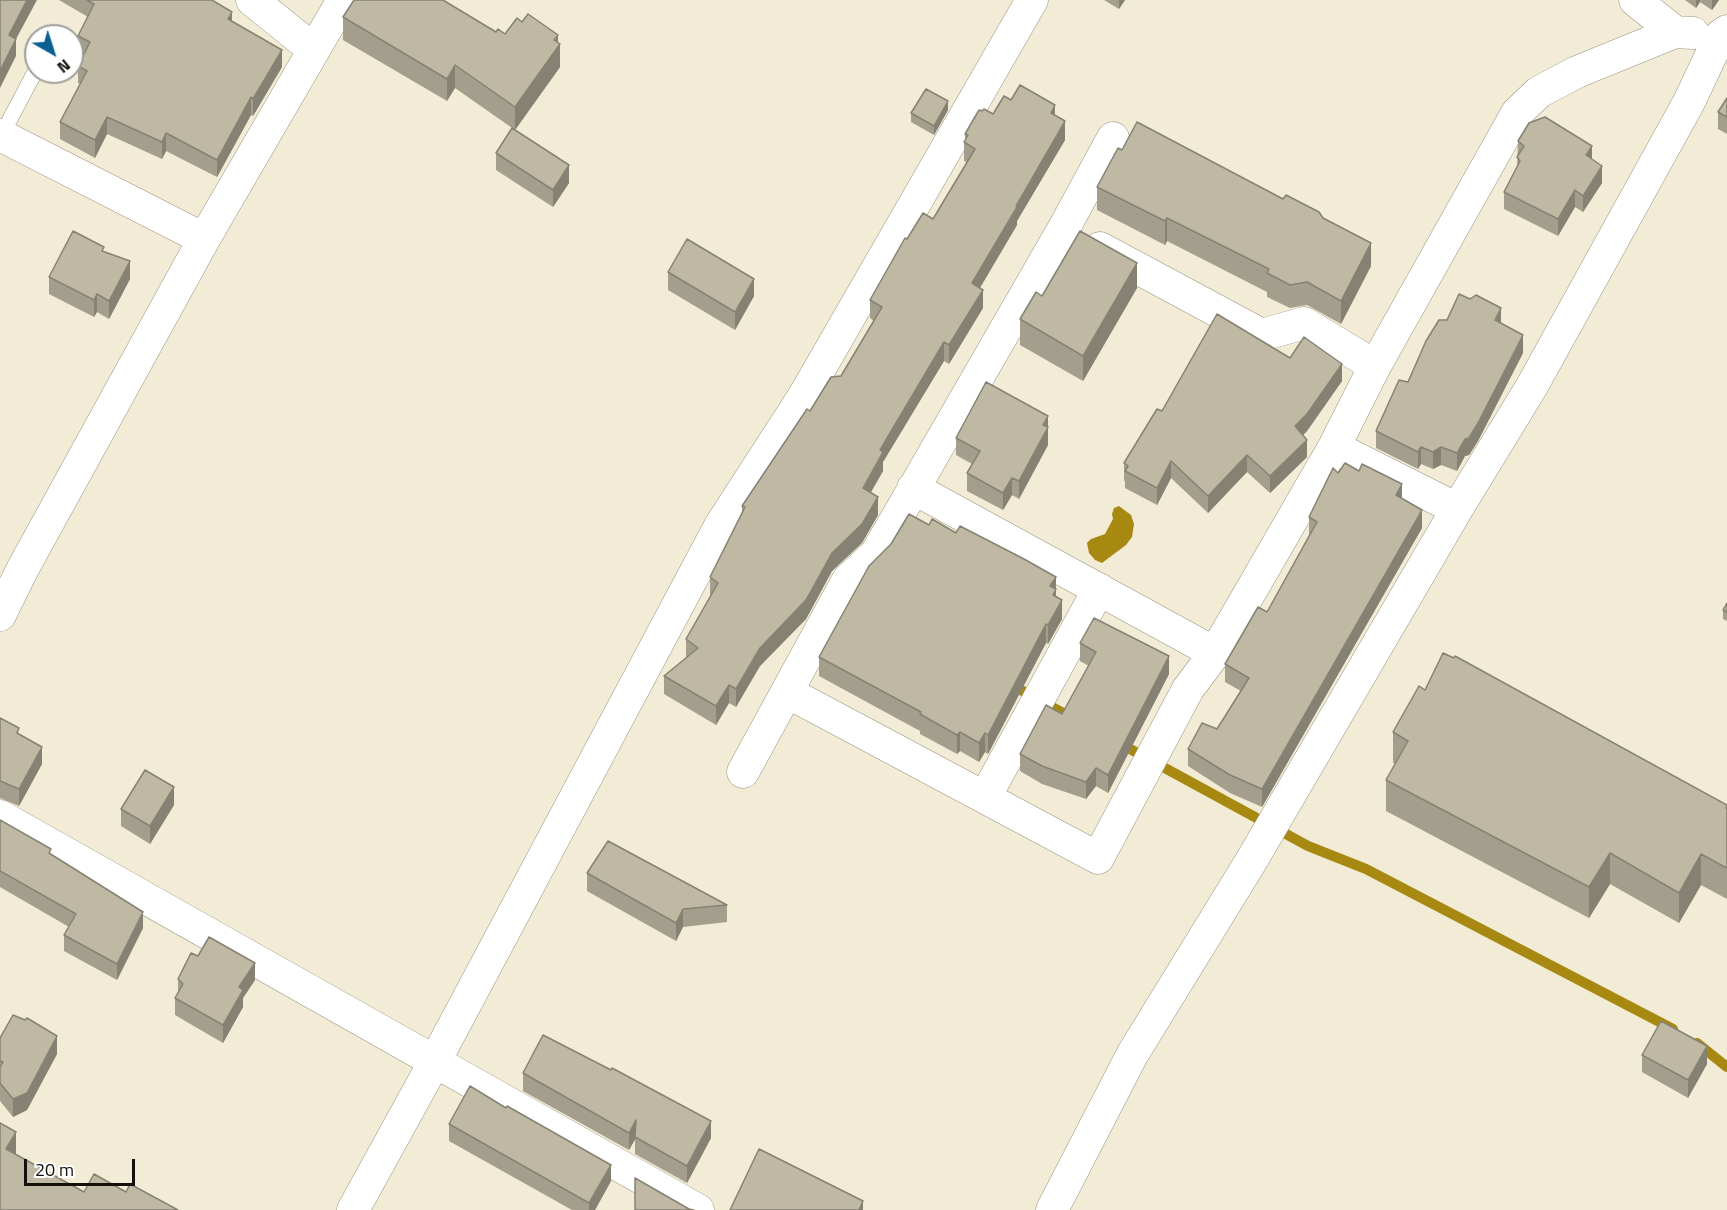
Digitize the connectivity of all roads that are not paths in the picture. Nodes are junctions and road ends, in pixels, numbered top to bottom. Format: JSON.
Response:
{"nodes":[{"id":1,"x":252,"y":0,"type":"edge"},
{"id":2,"x":343,"y":0,"type":"edge"},
{"id":3,"x":1032,"y":0,"type":"edge"},
{"id":4,"x":1635,"y":0,"type":"edge"},
{"id":5,"x":1675,"y":32,"type":"junction"},
{"id":6,"x":1724,"y":33,"type":"edge"},
{"id":7,"x":314,"y":50,"type":"junction"},
{"id":8,"x":28,"y":84,"type":"edge"},
{"id":9,"x":1,"y":135,"type":"edge"},
{"id":10,"x":1113,"y":138,"type":"dead end"},
{"id":11,"x":1064,"y":228,"type":"junction"},
{"id":12,"x":204,"y":239,"type":"junction"},
{"id":13,"x":1375,"y":366,"type":"junction"},
{"id":14,"x":1334,"y":447,"type":"junction"},
{"id":15,"x":913,"y":488,"type":"junction"},
{"id":16,"x":1457,"y":509,"type":"junction"},
{"id":17,"x":1099,"y":590,"type":"junction"},
{"id":18,"x":0,"y":615,"type":"edge"},
{"id":19,"x":1215,"y":653,"type":"junction"},
{"id":20,"x":787,"y":692,"type":"junction"},
{"id":21,"x":743,"y":772,"type":"dead end"},
{"id":22,"x":985,"y":797,"type":"junction"},
{"id":23,"x":0,"y":816,"type":"edge"},
{"id":24,"x":435,"y":1061,"type":"junction"},
{"id":25,"x":353,"y":1210,"type":"edge"},
{"id":26,"x":698,"y":1210,"type":"edge"},
{"id":27,"x":1053,"y":1210,"type":"edge"}],
"edges":[{"from":1,"to":7,"type":"street"},
{"from":2,"to":7,"type":"street"},
{"from":3,"to":24,"type":"street"},
{"from":4,"to":5,"type":"street"},
{"from":5,"to":6,"type":"street"},
{"from":5,"to":13,"type":"street"},
{"from":6,"to":16,"type":"street"},
{"from":7,"to":12,"type":"street"},
{"from":8,"to":9,"type":"lane"},
{"from":9,"to":12,"type":"street"},
{"from":10,"to":11,"type":"street"},
{"from":11,"to":13,"type":"street"},
{"from":11,"to":15,"type":"street"},
{"from":12,"to":18,"type":"street"},
{"from":13,"to":14,"type":"street"},
{"from":14,"to":16,"type":"street"},
{"from":14,"to":19,"type":"street"},
{"from":15,"to":17,"type":"street"},
{"from":15,"to":20,"type":"street"},
{"from":16,"to":27,"type":"street"},
{"from":17,"to":19,"type":"street"},
{"from":17,"to":22,"type":"street"},
{"from":19,"to":22,"type":"street"},
{"from":20,"to":21,"type":"street"},
{"from":20,"to":22,"type":"street"},
{"from":23,"to":24,"type":"street"},
{"from":24,"to":25,"type":"street"},
{"from":24,"to":26,"type":"street"}]}
